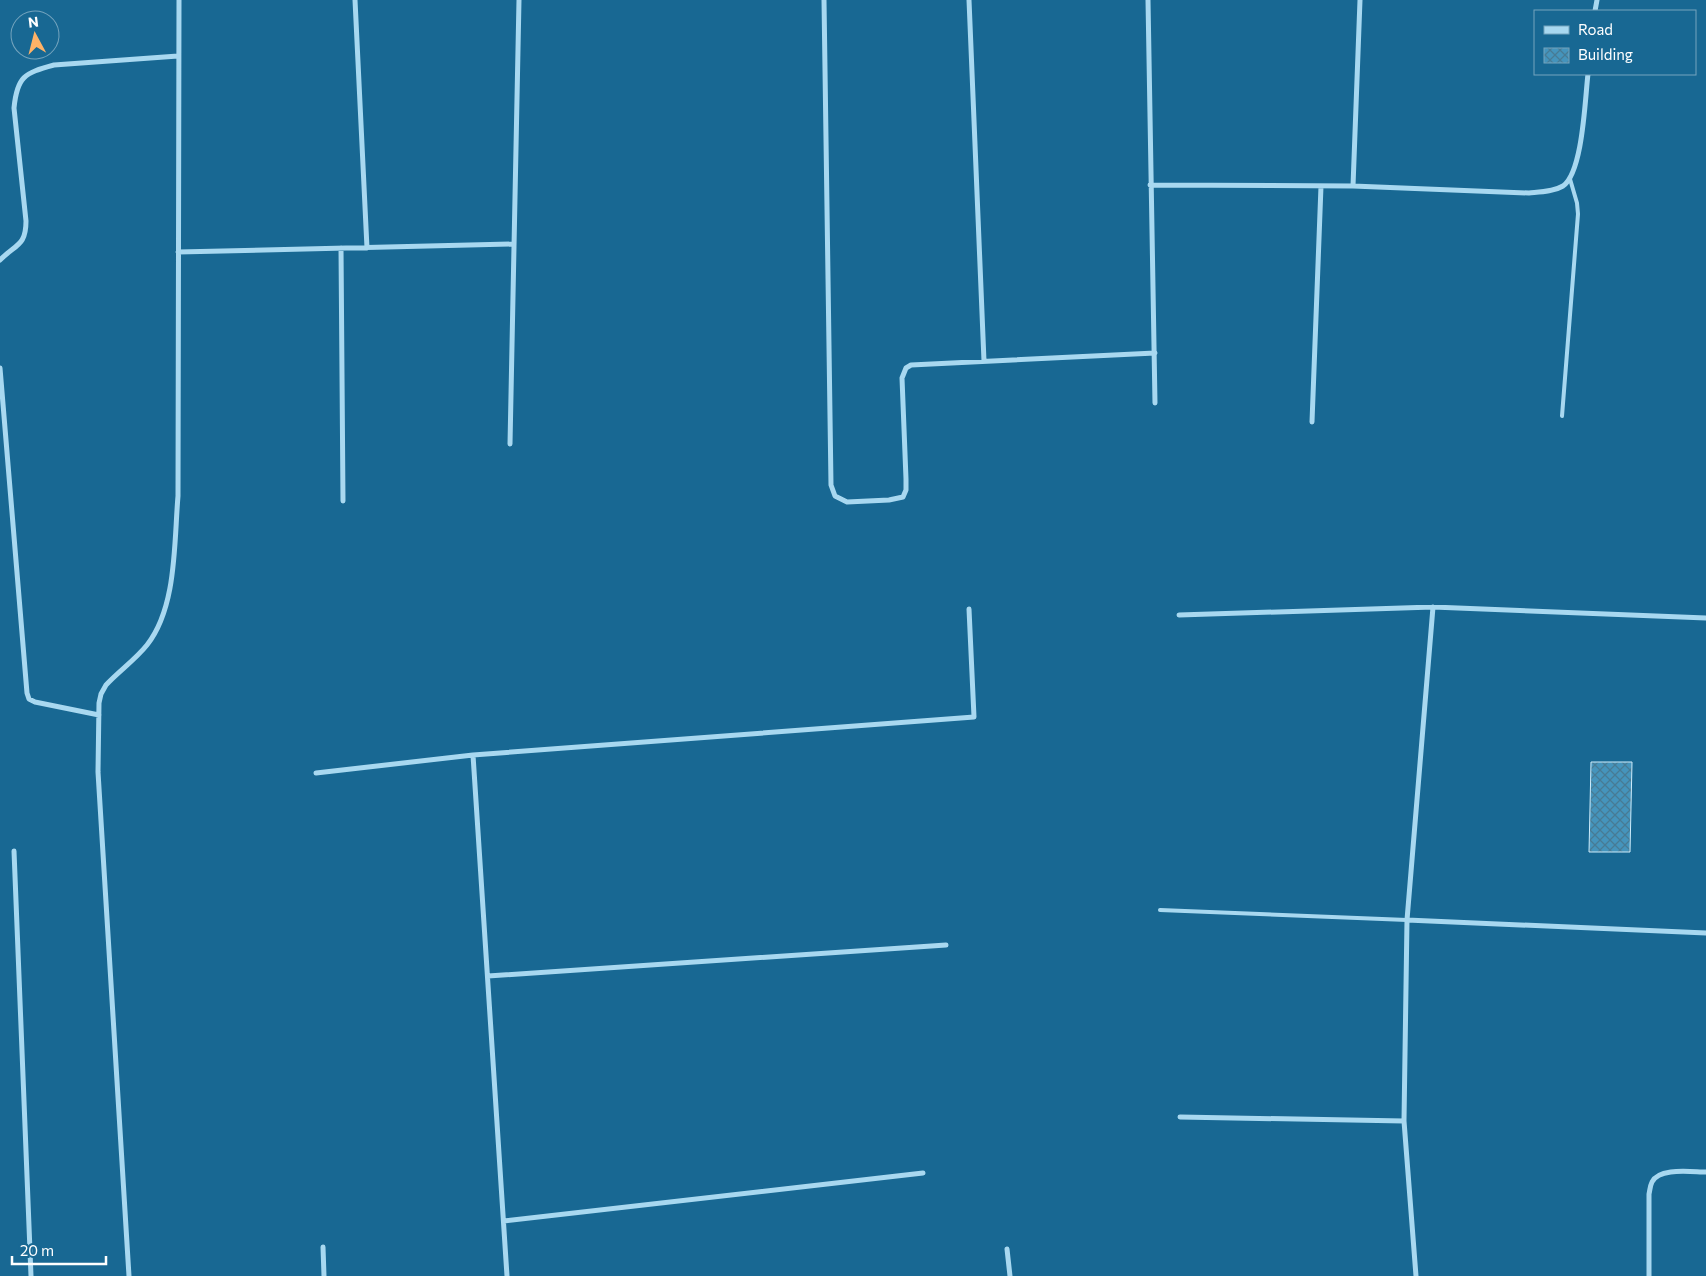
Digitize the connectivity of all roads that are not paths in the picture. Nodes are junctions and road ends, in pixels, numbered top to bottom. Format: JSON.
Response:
{"nodes":[{"id":1,"x":179,"y":0,"type":"edge"},
{"id":2,"x":355,"y":0,"type":"edge"},
{"id":3,"x":519,"y":0,"type":"edge"},
{"id":4,"x":824,"y":0,"type":"edge"},
{"id":5,"x":970,"y":0,"type":"edge"},
{"id":6,"x":1148,"y":0,"type":"edge"},
{"id":7,"x":1360,"y":0,"type":"edge"},
{"id":8,"x":178,"y":56,"type":"junction"},
{"id":9,"x":1588,"y":75,"type":"edge"},
{"id":10,"x":1570,"y":179,"type":"junction"},
{"id":11,"x":1150,"y":185,"type":"junction"},
{"id":12,"x":1321,"y":186,"type":"junction"},
{"id":13,"x":1353,"y":186,"type":"junction"},
{"id":14,"x":514,"y":244,"type":"junction"},
{"id":15,"x":340,"y":248,"type":"junction"},
{"id":16,"x":367,"y":248,"type":"junction"},
{"id":17,"x":178,"y":252,"type":"junction"},
{"id":18,"x":0,"y":260,"type":"edge"},
{"id":19,"x":1155,"y":353,"type":"junction"},
{"id":20,"x":984,"y":361,"type":"junction"},
{"id":21,"x":0,"y":368,"type":"edge"},
{"id":22,"x":1155,"y":403,"type":"dead end"},
{"id":23,"x":1562,"y":416,"type":"dead end"},
{"id":24,"x":1312,"y":422,"type":"dead end"},
{"id":25,"x":510,"y":444,"type":"dead end"},
{"id":26,"x":343,"y":501,"type":"dead end"},
{"id":27,"x":1433,"y":607,"type":"junction"},
{"id":28,"x":969,"y":609,"type":"dead end"},
{"id":29,"x":1179,"y":616,"type":"dead end"},
{"id":30,"x":1706,"y":618,"type":"edge"},
{"id":31,"x":99,"y":715,"type":"junction"},
{"id":32,"x":473,"y":755,"type":"junction"},
{"id":33,"x":316,"y":773,"type":"dead end"},
{"id":34,"x":14,"y":851,"type":"dead end"},
{"id":35,"x":1160,"y":910,"type":"dead end"},
{"id":36,"x":1407,"y":920,"type":"junction"},
{"id":37,"x":1706,"y":933,"type":"edge"},
{"id":38,"x":946,"y":945,"type":"dead end"},
{"id":39,"x":488,"y":976,"type":"junction"},
{"id":40,"x":1180,"y":1117,"type":"dead end"},
{"id":41,"x":1404,"y":1121,"type":"junction"},
{"id":42,"x":1706,"y":1172,"type":"edge"},
{"id":43,"x":923,"y":1173,"type":"dead end"},
{"id":44,"x":504,"y":1221,"type":"junction"},
{"id":45,"x":323,"y":1247,"type":"dead end"},
{"id":46,"x":1007,"y":1249,"type":"dead end"},
{"id":47,"x":31,"y":1276,"type":"edge"},
{"id":48,"x":129,"y":1276,"type":"edge"},
{"id":49,"x":324,"y":1276,"type":"edge"},
{"id":50,"x":507,"y":1276,"type":"edge"},
{"id":51,"x":1010,"y":1276,"type":"edge"},
{"id":52,"x":1416,"y":1276,"type":"edge"},
{"id":53,"x":1648,"y":1276,"type":"edge"}],
"edges":[{"from":1,"to":8,"type":"street"},
{"from":2,"to":16,"type":"street"},
{"from":3,"to":14,"type":"street"},
{"from":4,"to":20,"type":"street"},
{"from":5,"to":20,"type":"street"},
{"from":6,"to":11,"type":"street"},
{"from":7,"to":13,"type":"street"},
{"from":8,"to":17,"type":"street"},
{"from":8,"to":18,"type":"street"},
{"from":9,"to":10,"type":"street"},
{"from":10,"to":13,"type":"street"},
{"from":10,"to":23,"type":"lane"},
{"from":11,"to":12,"type":"street"},
{"from":11,"to":19,"type":"street"},
{"from":12,"to":13,"type":"street"},
{"from":12,"to":24,"type":"street"},
{"from":14,"to":16,"type":"street"},
{"from":14,"to":25,"type":"street"},
{"from":15,"to":16,"type":"street"},
{"from":15,"to":17,"type":"street"},
{"from":15,"to":26,"type":"street"},
{"from":17,"to":31,"type":"street"},
{"from":19,"to":20,"type":"street"},
{"from":19,"to":22,"type":"street"},
{"from":21,"to":31,"type":"street"},
{"from":27,"to":29,"type":"street"},
{"from":27,"to":30,"type":"street"},
{"from":27,"to":36,"type":"street"},
{"from":28,"to":32,"type":"street"},
{"from":31,"to":48,"type":"street"},
{"from":32,"to":33,"type":"street"},
{"from":32,"to":39,"type":"street"},
{"from":34,"to":47,"type":"street"},
{"from":35,"to":36,"type":"lane"},
{"from":36,"to":37,"type":"street"},
{"from":36,"to":41,"type":"street"},
{"from":38,"to":39,"type":"street"},
{"from":39,"to":44,"type":"street"},
{"from":40,"to":41,"type":"street"},
{"from":41,"to":52,"type":"street"},
{"from":42,"to":53,"type":"street"},
{"from":43,"to":44,"type":"street"},
{"from":44,"to":50,"type":"street"},
{"from":45,"to":49,"type":"street"},
{"from":46,"to":51,"type":"street"}]}
